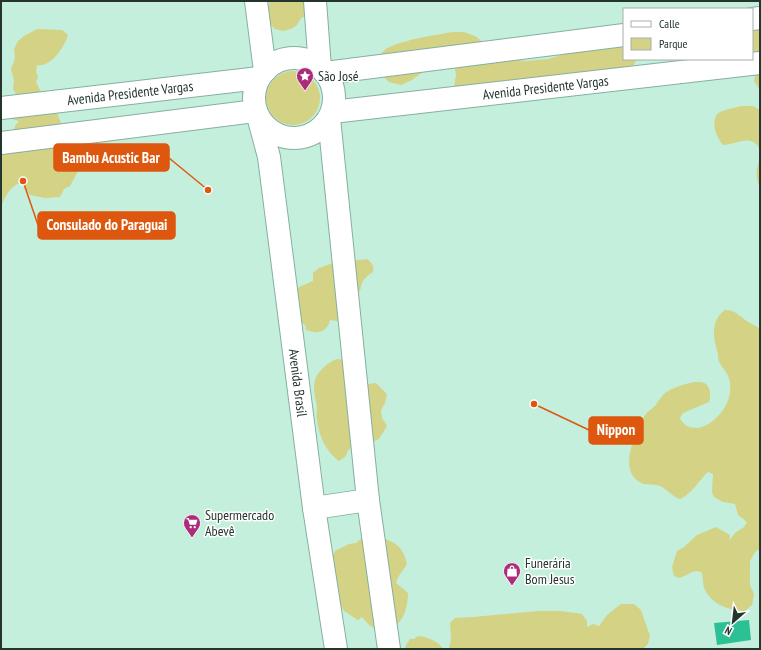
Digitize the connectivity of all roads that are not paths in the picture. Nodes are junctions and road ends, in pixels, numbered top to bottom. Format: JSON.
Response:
{"nodes":[{"id":1,"x":256,"y":1,"type":"edge"},
{"id":2,"x":315,"y":1,"type":"edge"},
{"id":3,"x":623,"y":35,"type":"edge"},
{"id":4,"x":760,"y":63,"type":"edge"},
{"id":5,"x":323,"y":71,"type":"junction"},
{"id":6,"x":262,"y":75,"type":"junction"},
{"id":7,"x":1,"y":108,"type":"edge"},
{"id":8,"x":257,"y":114,"type":"junction"},
{"id":9,"x":330,"y":115,"type":"junction"},
{"id":10,"x":1,"y":143,"type":"edge"},
{"id":11,"x":368,"y":500,"type":"junction"},
{"id":12,"x":314,"y":508,"type":"junction"},
{"id":13,"x":336,"y":649,"type":"edge"},
{"id":14,"x":389,"y":649,"type":"edge"}],
"edges":[{"from":1,"to":6,"type":"main road"},
{"from":2,"to":5,"type":"main road"},
{"from":3,"to":5,"type":"main road"},
{"from":4,"to":9,"type":"main road","name":"Avenida Presidente Vargas"},
{"from":5,"to":6,"type":"main road"},
{"from":5,"to":9,"type":"main road"},
{"from":6,"to":7,"type":"main road","name":"Avenida Presidente Vargas"},
{"from":6,"to":8,"type":"main road"},
{"from":8,"to":9,"type":"main road"},
{"from":8,"to":10,"type":"main road"},
{"from":8,"to":12,"type":"main road","name":"Avenida Brasil"},
{"from":9,"to":11,"type":"main road"},
{"from":11,"to":12,"type":"main road"},
{"from":11,"to":14,"type":"main road"},
{"from":12,"to":13,"type":"main road","name":"Avenida Brasil"}]}
